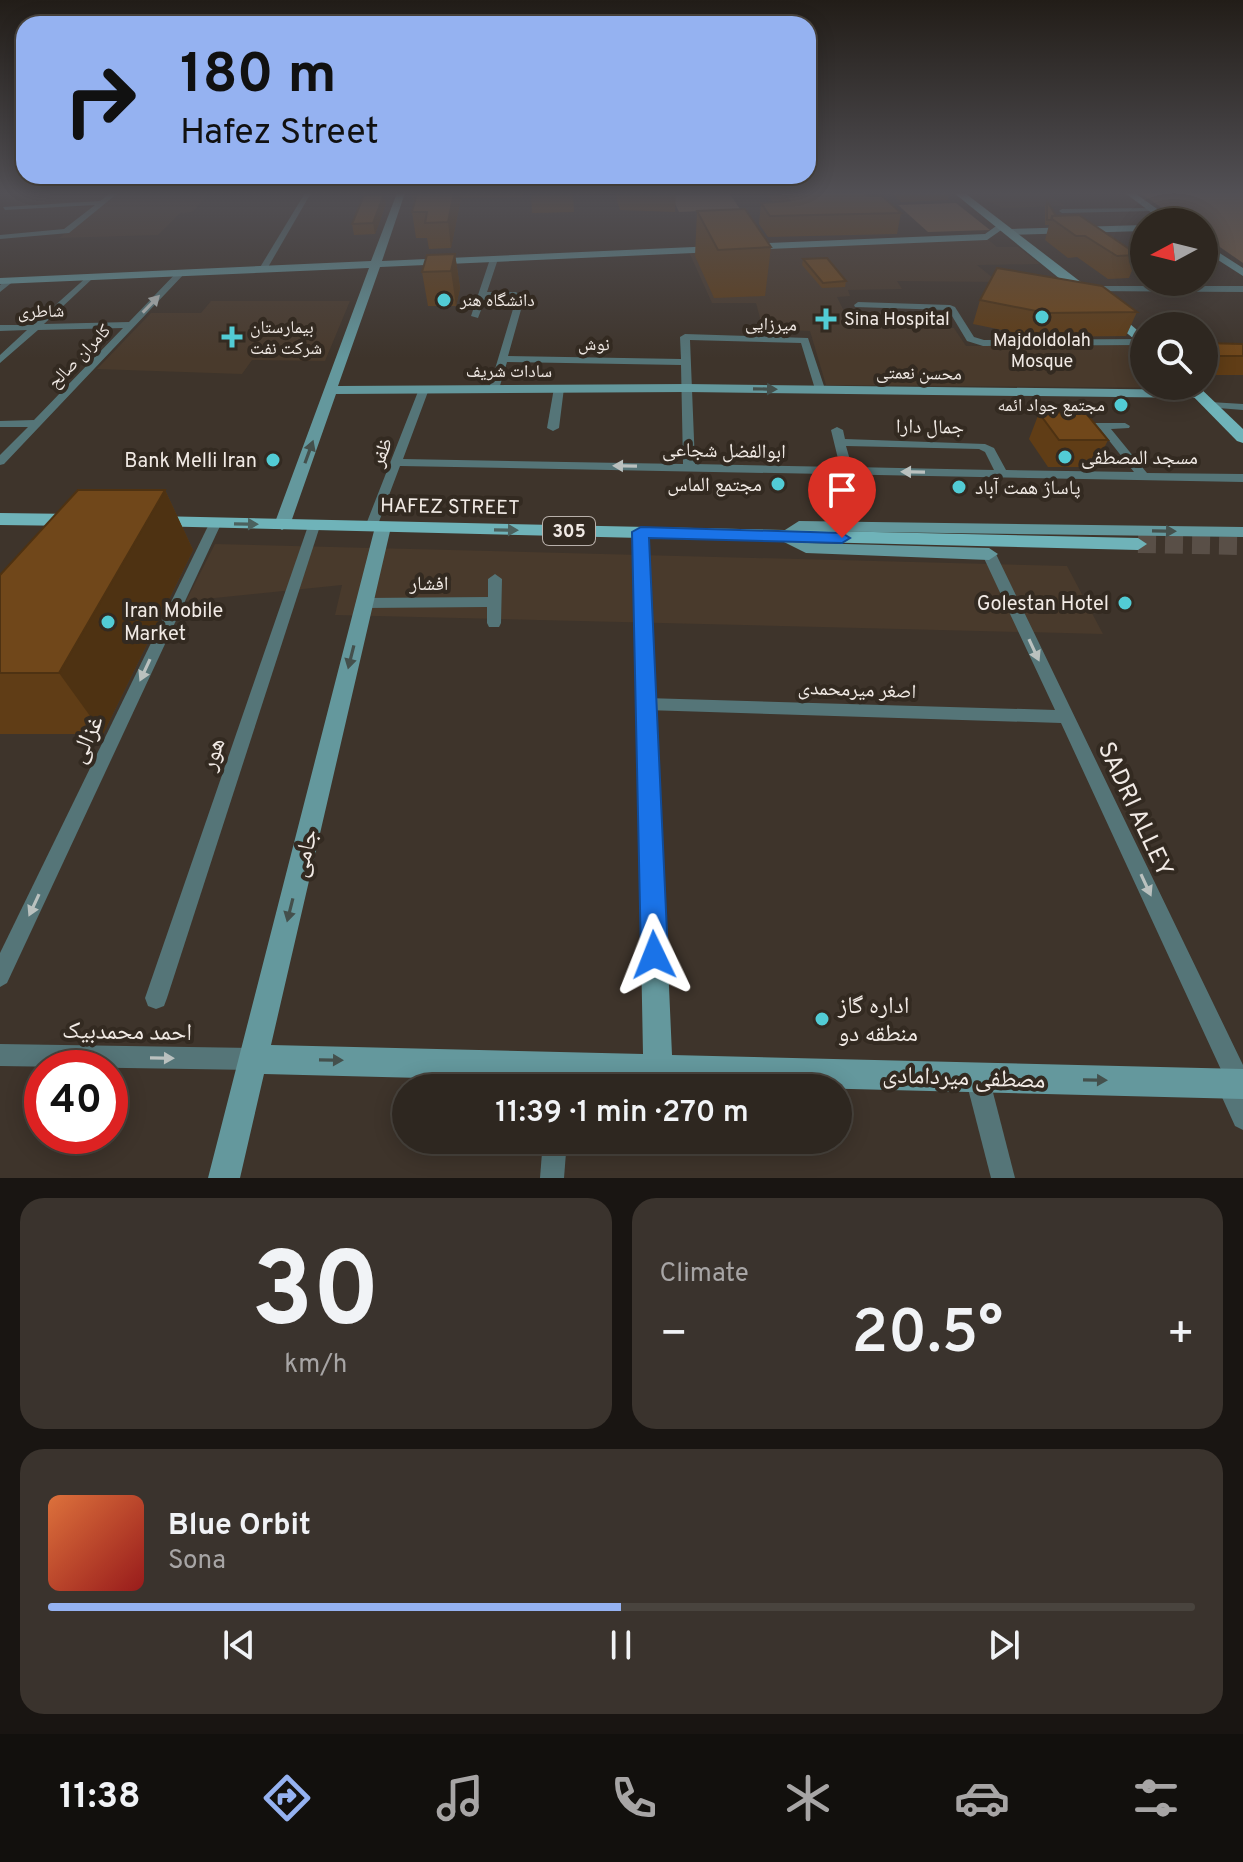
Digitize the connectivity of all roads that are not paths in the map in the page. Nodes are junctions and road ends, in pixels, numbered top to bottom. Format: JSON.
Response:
{"nodes":[{"id":1,"x":275,"y":248,"type":"edge"},
{"id":2,"x":382,"y":248,"type":"edge"},
{"id":3,"x":741,"y":248,"type":"edge"},
{"id":4,"x":1030,"y":248,"type":"edge"},
{"id":5,"x":1218,"y":256,"type":"edge"},
{"id":6,"x":494,"y":259,"type":"junction"},
{"id":7,"x":376,"y":264,"type":"junction"},
{"id":8,"x":263,"y":269,"type":"junction"},
{"id":9,"x":181,"y":273,"type":"junction"},
{"id":10,"x":1243,"y":273,"type":"edge"},
{"id":11,"x":89,"y":277,"type":"junction"},
{"id":12,"x":6,"y":280,"type":"edge"},
{"id":13,"x":0,"y":289,"type":"edge"},
{"id":14,"x":1082,"y":289,"type":"junction"},
{"id":15,"x":1243,"y":289,"type":"edge"},
{"id":16,"x":483,"y":294,"type":"junction"},
{"id":17,"x":858,"y":305,"type":"dead end"},
{"id":18,"x":475,"y":316,"type":"dead end"},
{"id":19,"x":131,"y":325,"type":"junction"},
{"id":20,"x":38,"y":327,"type":"junction"},
{"id":21,"x":0,"y":328,"type":"edge"},
{"id":22,"x":1130,"y":330,"type":"edge"},
{"id":23,"x":1130,"y":342,"type":"edge"},
{"id":24,"x":502,"y":359,"type":"junction"},
{"id":25,"x":0,"y":360,"type":"edge"},
{"id":26,"x":686,"y":362,"type":"junction"},
{"id":27,"x":559,"y":388,"type":"junction"},
{"id":28,"x":687,"y":388,"type":"junction"},
{"id":29,"x":424,"y":389,"type":"junction"},
{"id":30,"x":494,"y":389,"type":"junction"},
{"id":31,"x":820,"y":389,"type":"junction"},
{"id":32,"x":331,"y":390,"type":"junction"},
{"id":33,"x":1130,"y":394,"type":"edge"},
{"id":34,"x":1205,"y":400,"type":"edge"},
{"id":35,"x":1218,"y":400,"type":"edge"},
{"id":36,"x":1243,"y":407,"type":"edge"},
{"id":37,"x":37,"y":423,"type":"junction"},
{"id":38,"x":0,"y":424,"type":"edge"},
{"id":39,"x":1060,"y":425,"type":"edge"},
{"id":40,"x":1103,"y":426,"type":"junction"},
{"id":41,"x":1125,"y":426,"type":"dead end"},
{"id":42,"x":553,"y":428,"type":"dead end"},
{"id":43,"x":1243,"y":438,"type":"edge"},
{"id":44,"x":0,"y":462,"type":"edge"},
{"id":45,"x":396,"y":462,"type":"junction"},
{"id":46,"x":689,"y":468,"type":"junction"},
{"id":47,"x":847,"y":471,"type":"junction"},
{"id":48,"x":1002,"y":474,"type":"junction"},
{"id":49,"x":1143,"y":476,"type":"junction"},
{"id":50,"x":1243,"y":478,"type":"edge"},
{"id":51,"x":0,"y":519,"type":"edge"},
{"id":52,"x":96,"y":521,"type":"edge"},
{"id":53,"x":139,"y":522,"type":"edge"},
{"id":54,"x":215,"y":524,"type":"junction"},
{"id":55,"x":282,"y":525,"type":"junction"},
{"id":56,"x":314,"y":526,"type":"junction"},
{"id":57,"x":377,"y":527,"type":"junction"},
{"id":58,"x":641,"y":532,"type":"junction"},
{"id":59,"x":1243,"y":532,"type":"edge"},
{"id":60,"x":782,"y":537,"type":"junction"},
{"id":61,"x":1138,"y":544,"type":"tunnel mouth"},
{"id":62,"x":989,"y":554,"type":"joint"},
{"id":63,"x":495,"y":579,"type":"dead end"},
{"id":64,"x":494,"y":602,"type":"junction"},
{"id":65,"x":365,"y":603,"type":"junction"},
{"id":66,"x":494,"y":623,"type":"dead end"},
{"id":67,"x":646,"y":704,"type":"junction"},
{"id":68,"x":1066,"y":717,"type":"junction"},
{"id":69,"x":0,"y":976,"type":"edge"},
{"id":70,"x":156,"y":998,"type":"dead end"},
{"id":71,"x":0,"y":1055,"type":"edge"},
{"id":72,"x":253,"y":1059,"type":"junction"},
{"id":73,"x":658,"y":1068,"type":"junction"},
{"id":74,"x":508,"y":1074,"type":"edge"},
{"id":75,"x":592,"y":1074,"type":"edge"},
{"id":76,"x":977,"y":1077,"type":"junction"},
{"id":77,"x":1237,"y":1084,"type":"edge"},
{"id":78,"x":1243,"y":1118,"type":"edge"},
{"id":79,"x":554,"y":1154,"type":"edge"},
{"id":80,"x":224,"y":1178,"type":"edge"},
{"id":81,"x":552,"y":1178,"type":"edge"},
{"id":82,"x":1003,"y":1178,"type":"edge"}],
"edges":[{"from":1,"to":8,"type":"street"},
{"from":2,"to":7,"type":"street"},
{"from":3,"to":6,"type":"street"},
{"from":4,"to":14,"type":"main road"},
{"from":5,"to":10,"type":"street"},
{"from":6,"to":7,"type":"street"},
{"from":6,"to":16,"type":"street"},
{"from":7,"to":8,"type":"street"},
{"from":7,"to":32,"type":"street"},
{"from":8,"to":9,"type":"street"},
{"from":9,"to":11,"type":"street"},
{"from":19,"to":9,"type":"street","name":"کامران صالح","one_way":true},
{"from":11,"to":12,"type":"street"},
{"from":11,"to":20,"type":"street"},
{"from":12,"to":13,"type":"street"},
{"from":14,"to":15,"type":"street"},
{"from":14,"to":22,"type":"main road"},
{"from":16,"to":18,"type":"street"},
{"from":16,"to":24,"type":"street"},
{"from":17,"to":23,"type":"street"},
{"from":19,"to":20,"type":"street","name":"شاطری"},
{"from":19,"to":37,"type":"street","name":"کامران صالح"},
{"from":20,"to":21,"type":"street","name":"شاطری"},
{"from":20,"to":25,"type":"street"},
{"from":24,"to":26,"type":"street","name":"نوش"},
{"from":24,"to":30,"type":"street"},
{"from":26,"to":28,"type":"street"},
{"from":26,"to":31,"type":"street","name":"میرزایی"},
{"from":27,"to":28,"type":"street","name":"سادات شریف"},
{"from":27,"to":30,"type":"street","name":"سادات شریف"},
{"from":27,"to":42,"type":"street"},
{"from":28,"to":31,"type":"street","name":"محسن نعمتی","one_way":true},
{"from":28,"to":46,"type":"street"},
{"from":29,"to":30,"type":"street","name":"سادات شریف"},
{"from":29,"to":32,"type":"street","name":"سادات شریف"},
{"from":29,"to":45,"type":"street","name":"ظفر"},
{"from":31,"to":33,"type":"street","name":"محسن نعمتی"},
{"from":55,"to":32,"type":"street","one_way":true},
{"from":34,"to":43,"type":"main road"},
{"from":35,"to":36,"type":"street"},
{"from":37,"to":38,"type":"street"},
{"from":37,"to":44,"type":"street","name":"کامران صالح"},
{"from":39,"to":40,"type":"street"},
{"from":40,"to":41,"type":"street"},
{"from":40,"to":49,"type":"street"},
{"from":46,"to":45,"type":"street","name":"ابوالفضل شجاعی","one_way":true},
{"from":45,"to":57,"type":"street","name":"ظفر"},
{"from":46,"to":47,"type":"street","name":"ابوالفضل شجاعی"},
{"from":48,"to":47,"type":"street","name":"ابوالفضل شجاعی","one_way":true},
{"from":47,"to":48,"type":"street","name":"جمال دارا"},
{"from":48,"to":49,"type":"street","name":"ابوالفضل شجاعی"},
{"from":49,"to":50,"type":"street","name":"ابوالفضل شجاعی"},
{"from":51,"to":52,"type":"main road"},
{"from":53,"to":54,"type":"main road","name":"HAFEZ STREET","number":"305"},
{"from":54,"to":55,"type":"main road","name":"HAFEZ STREET","number":"305","one_way":true},
{"from":54,"to":69,"type":"street","name":"غزالی","one_way":true},
{"from":55,"to":56,"type":"main road","name":"HAFEZ STREET","number":"305"},
{"from":56,"to":57,"type":"main road","name":"HAFEZ STREET","number":"305"},
{"from":56,"to":70,"type":"street","name":"هور"},
{"from":57,"to":58,"type":"main road","name":"HAFEZ STREET","number":"305","one_way":true},
{"from":57,"to":65,"type":"street","name":"جامی"},
{"from":58,"to":60,"type":"main road","name":"HAFEZ STREET","number":"305"},
{"from":58,"to":67,"type":"street"},
{"from":60,"to":59,"type":"street","number":"305","one_way":true},
{"from":60,"to":61,"type":"main road","name":"HAFEZ STREET","number":"305"},
{"from":60,"to":62,"type":"street"},
{"from":62,"to":68,"type":"street","name":"SADRI ALLEY","one_way":true},
{"from":63,"to":64,"type":"street"},
{"from":64,"to":65,"type":"street","name":"افشار"},
{"from":64,"to":66,"type":"street"},
{"from":65,"to":72,"type":"street","name":"جامی","one_way":true},
{"from":67,"to":68,"type":"street","name":"اصغر میرمحمدی"},
{"from":67,"to":73,"type":"street"},
{"from":68,"to":77,"type":"street","name":"SADRI ALLEY","one_way":true},
{"from":71,"to":72,"type":"street","name":"احمد محمدبیک","one_way":true},
{"from":72,"to":74,"type":"street","name":"مصطفی میردامادی","one_way":true},
{"from":72,"to":80,"type":"street","name":"جامی"},
{"from":73,"to":75,"type":"street","name":"مصطفی میردامادی"},
{"from":73,"to":76,"type":"street","name":"مصطفی میردامادی"},
{"from":76,"to":77,"type":"street","name":"مصطفی میردامادی","one_way":true},
{"from":76,"to":82,"type":"street"},
{"from":77,"to":78,"type":"street","name":"SADRI ALLEY"},
{"from":79,"to":81,"type":"street"}]}
